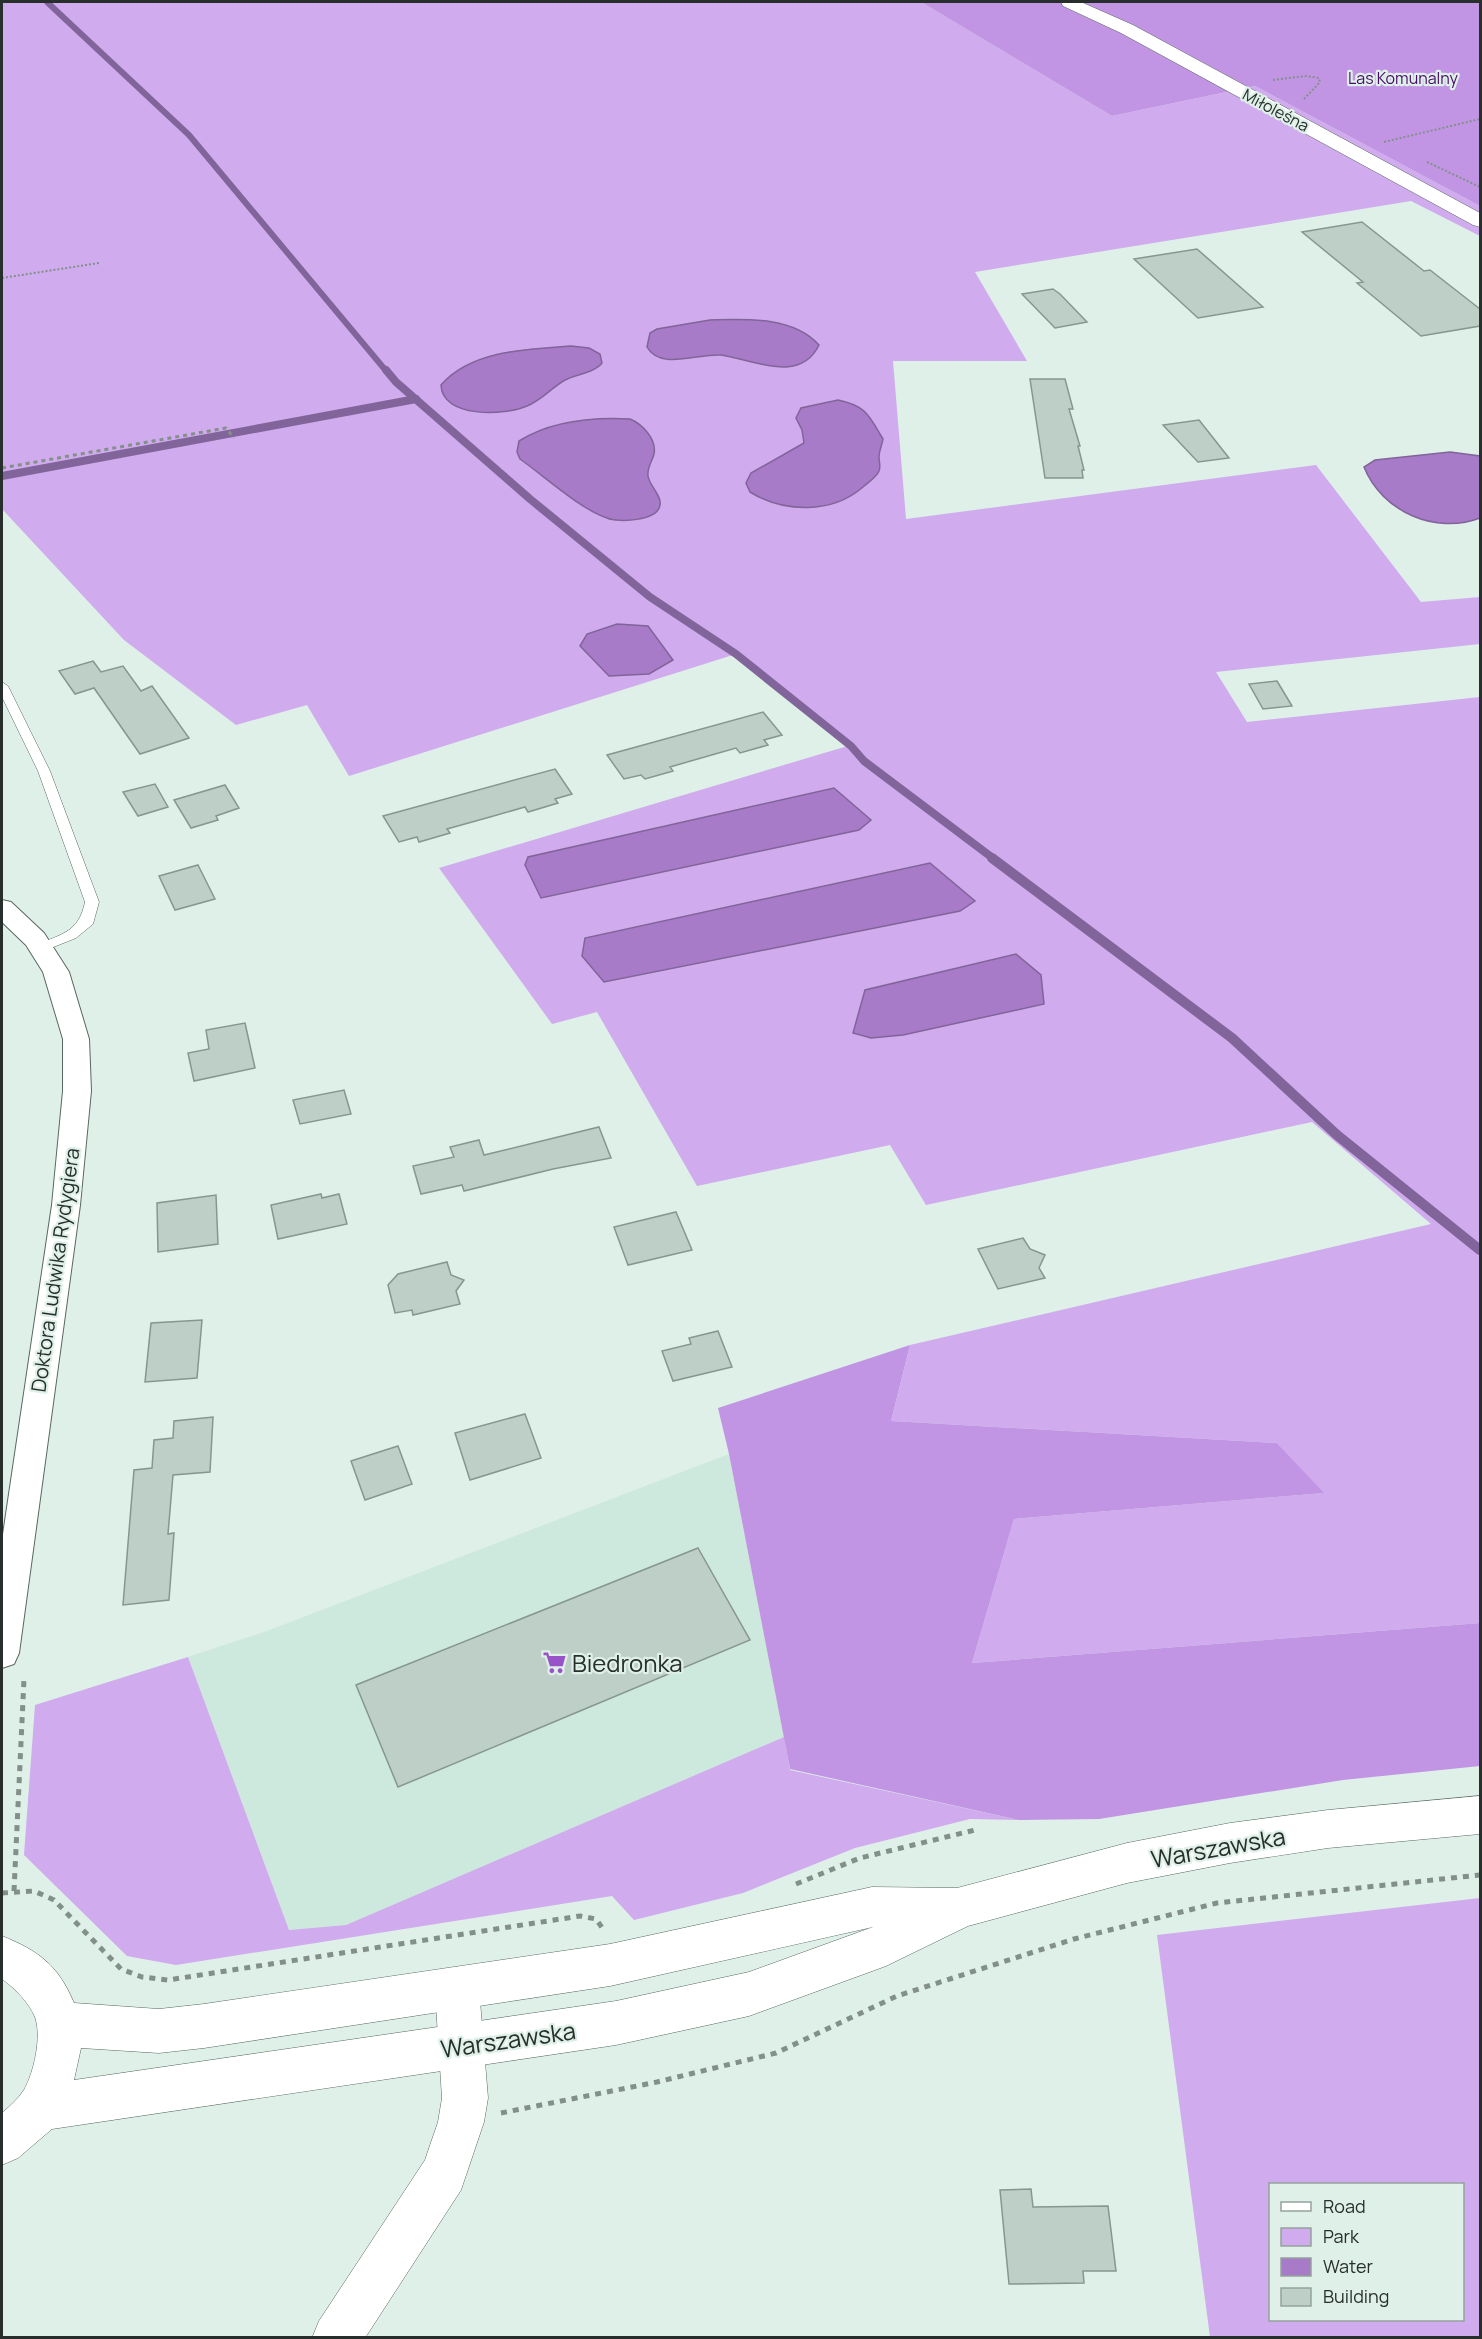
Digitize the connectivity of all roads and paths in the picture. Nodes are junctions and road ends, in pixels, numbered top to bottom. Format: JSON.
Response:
{"nodes":[{"id":1,"x":1069,"y":2,"type":"edge"},
{"id":2,"x":1480,"y":119,"type":"edge"},
{"id":3,"x":1352,"y":151,"type":"junction"},
{"id":4,"x":1480,"y":221,"type":"edge"},
{"id":5,"x":99,"y":263,"type":"dead end"},
{"id":6,"x":2,"y":278,"type":"edge"},
{"id":7,"x":234,"y":438,"type":"dead end"},
{"id":8,"x":2,"y":468,"type":"edge"},
{"id":9,"x":2,"y":686,"type":"edge"},
{"id":10,"x":2,"y":908,"type":"edge"},
{"id":11,"x":41,"y":948,"type":"junction"},
{"id":12,"x":2,"y":1653,"type":"edge"},
{"id":13,"x":24,"y":1679,"type":"dead end"},
{"id":14,"x":1480,"y":1815,"type":"edge"},
{"id":15,"x":979,"y":1829,"type":"dead end"},
{"id":16,"x":1480,"y":1875,"type":"edge"},
{"id":17,"x":788,"y":1888,"type":"dead end"},
{"id":18,"x":14,"y":1891,"type":"junction"},
{"id":19,"x":2,"y":1893,"type":"edge"},
{"id":20,"x":961,"y":1907,"type":"junction"},
{"id":21,"x":615,"y":1929,"type":"dead end"},
{"id":22,"x":604,"y":1930,"type":"junction"},
{"id":23,"x":608,"y":1940,"type":"dead end"},
{"id":24,"x":2,"y":1957,"type":"edge"},
{"id":25,"x":457,"y":1989,"type":"junction"},
{"id":26,"x":59,"y":2024,"type":"junction"},
{"id":27,"x":461,"y":2046,"type":"junction"},
{"id":28,"x":39,"y":2108,"type":"junction"},
{"id":29,"x":461,"y":2122,"type":"junction"},
{"id":30,"x":2,"y":2142,"type":"edge"},
{"id":31,"x":336,"y":2337,"type":"edge"}],
"edges":[{"from":1,"to":3,"type":"main road","name":"Miłoleśna"},
{"from":2,"to":3,"type":"path"},
{"from":3,"to":4,"type":"main road","name":"Miłoleśna"},
{"from":5,"to":6,"type":"path"},
{"from":7,"to":8,"type":"path"},
{"from":9,"to":11,"type":"lane"},
{"from":10,"to":11,"type":"street","name":"Doktora Ludwika Rydygiera"},
{"from":11,"to":12,"type":"street","name":"Doktora Ludwika Rydygiera"},
{"from":13,"to":18,"type":"path"},
{"from":14,"to":20,"type":"main road","name":"Warszawska"},
{"from":15,"to":17,"type":"path"},
{"from":16,"to":29,"type":"path"},
{"from":18,"to":19,"type":"path"},
{"from":18,"to":22,"type":"path"},
{"from":20,"to":25,"type":"main road","name":"Warszawska"},
{"from":20,"to":27,"type":"main road","name":"Warszawska"},
{"from":21,"to":22,"type":"path"},
{"from":22,"to":23,"type":"path"},
{"from":24,"to":26,"type":"main road"},
{"from":25,"to":26,"type":"main road","name":"Warszawska"},
{"from":25,"to":27,"type":"main road"},
{"from":26,"to":28,"type":"main road"},
{"from":27,"to":28,"type":"main road","name":"Warszawska"},
{"from":27,"to":29,"type":"main road"},
{"from":28,"to":30,"type":"main road"},
{"from":29,"to":31,"type":"main road"}]}
